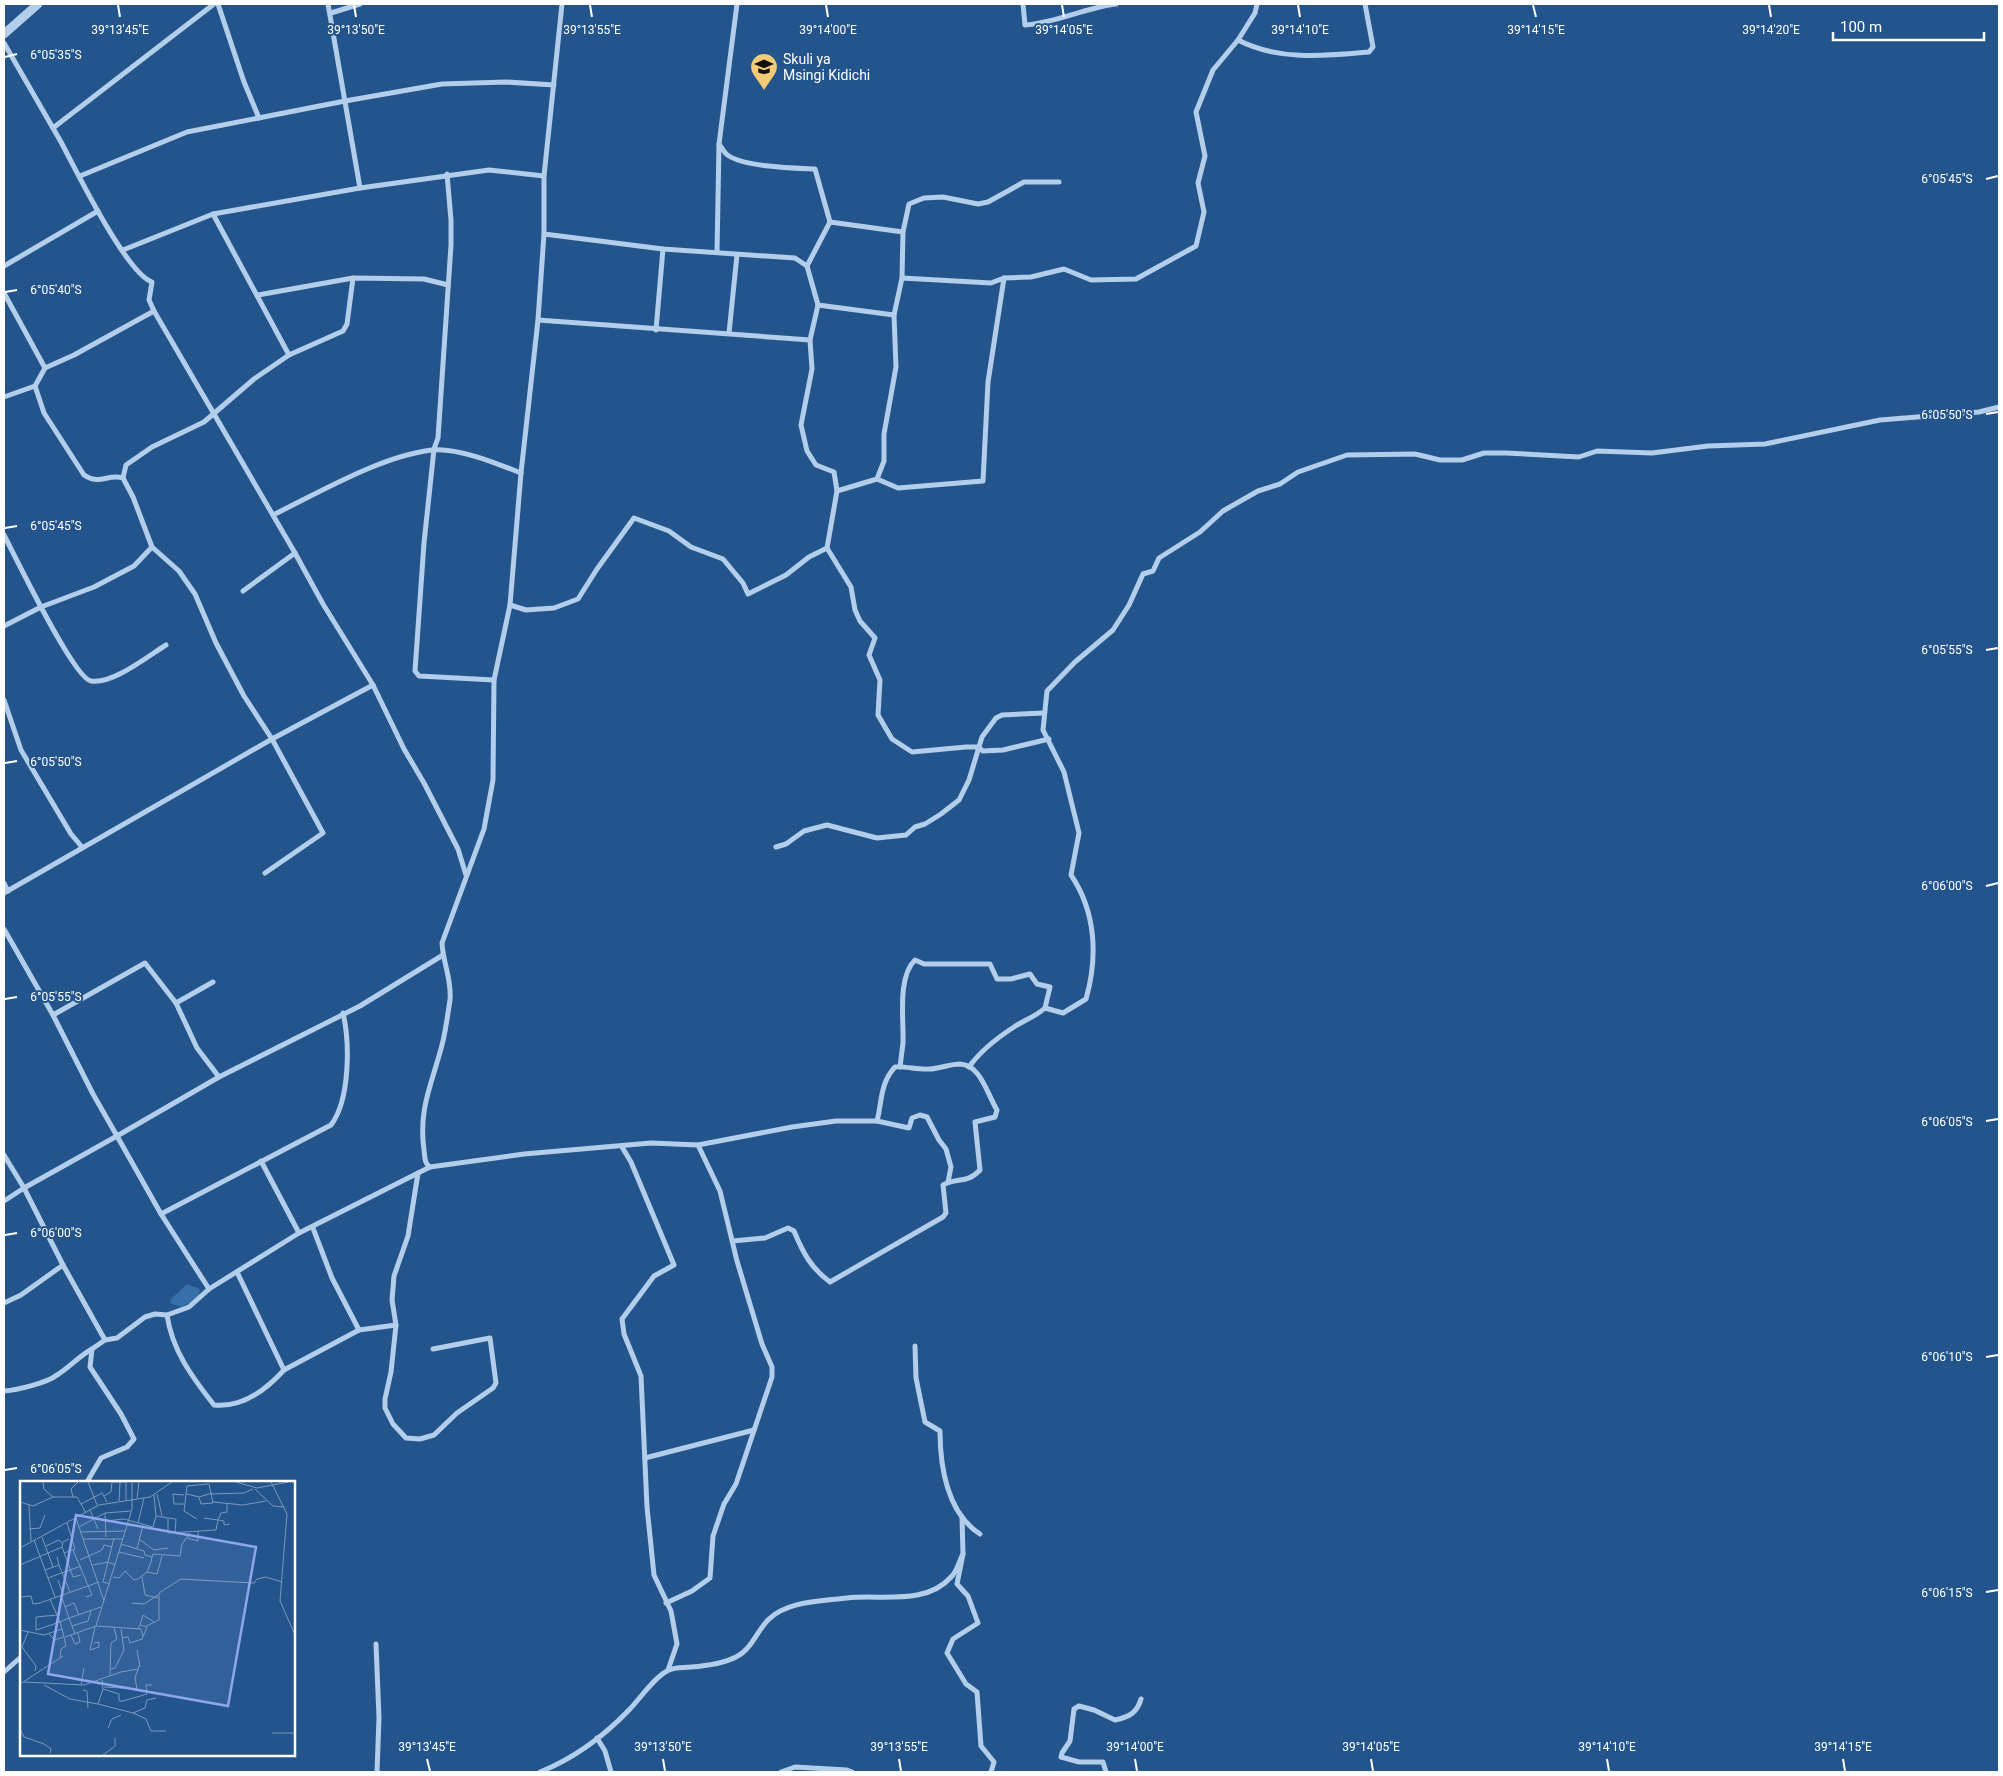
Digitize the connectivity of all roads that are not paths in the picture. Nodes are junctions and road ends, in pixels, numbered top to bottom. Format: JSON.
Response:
{"nodes":[{"id":1,"x":38,"y":4,"type":"edge"},
{"id":2,"x":214,"y":4,"type":"edge"},
{"id":3,"x":218,"y":4,"type":"edge"},
{"id":4,"x":328,"y":4,"type":"edge"},
{"id":5,"x":360,"y":4,"type":"edge"},
{"id":6,"x":562,"y":4,"type":"edge"},
{"id":7,"x":736,"y":4,"type":"edge"},
{"id":8,"x":1023,"y":4,"type":"edge"},
{"id":9,"x":1116,"y":4,"type":"edge"},
{"id":10,"x":1257,"y":4,"type":"edge"},
{"id":11,"x":1365,"y":4,"type":"edge"},
{"id":12,"x":1102,"y":5,"type":"edge"},
{"id":13,"x":331,"y":13,"type":"junction"},
{"id":14,"x":4,"y":34,"type":"edge"},
{"id":15,"x":1238,"y":40,"type":"junction"},
{"id":16,"x":4,"y":43,"type":"edge"},
{"id":17,"x":554,"y":85,"type":"junction"},
{"id":18,"x":345,"y":101,"type":"junction"},
{"id":19,"x":259,"y":118,"type":"junction"},
{"id":20,"x":53,"y":128,"type":"junction"},
{"id":21,"x":719,"y":144,"type":"junction"},
{"id":22,"x":447,"y":174,"type":"junction"},
{"id":23,"x":80,"y":176,"type":"junction"},
{"id":24,"x":544,"y":176,"type":"junction"},
{"id":25,"x":1059,"y":182,"type":"dead end"},
{"id":26,"x":360,"y":188,"type":"junction"},
{"id":27,"x":98,"y":212,"type":"junction"},
{"id":28,"x":213,"y":214,"type":"junction"},
{"id":29,"x":830,"y":222,"type":"junction"},
{"id":30,"x":903,"y":232,"type":"junction"},
{"id":31,"x":544,"y":234,"type":"junction"},
{"id":32,"x":663,"y":249,"type":"junction"},
{"id":33,"x":123,"y":250,"type":"junction"},
{"id":34,"x":717,"y":252,"type":"junction"},
{"id":35,"x":737,"y":255,"type":"junction"},
{"id":36,"x":4,"y":266,"type":"edge"},
{"id":37,"x":807,"y":266,"type":"junction"},
{"id":38,"x":353,"y":278,"type":"junction"},
{"id":39,"x":902,"y":278,"type":"junction"},
{"id":40,"x":1004,"y":278,"type":"junction"},
{"id":41,"x":448,"y":285,"type":"junction"},
{"id":42,"x":4,"y":293,"type":"edge"},
{"id":43,"x":258,"y":295,"type":"junction"},
{"id":44,"x":818,"y":305,"type":"junction"},
{"id":45,"x":154,"y":311,"type":"junction"},
{"id":46,"x":894,"y":315,"type":"junction"},
{"id":47,"x":538,"y":320,"type":"junction"},
{"id":48,"x":656,"y":330,"type":"junction"},
{"id":49,"x":729,"y":333,"type":"junction"},
{"id":50,"x":810,"y":340,"type":"junction"},
{"id":51,"x":290,"y":355,"type":"junction"},
{"id":52,"x":45,"y":368,"type":"junction"},
{"id":53,"x":35,"y":386,"type":"junction"},
{"id":54,"x":4,"y":396,"type":"edge"},
{"id":55,"x":1999,"y":407,"type":"edge"},
{"id":56,"x":213,"y":415,"type":"junction"},
{"id":57,"x":434,"y":450,"type":"junction"},
{"id":58,"x":521,"y":473,"type":"junction"},
{"id":59,"x":123,"y":478,"type":"junction"},
{"id":60,"x":877,"y":479,"type":"junction"},
{"id":61,"x":837,"y":491,"type":"junction"},
{"id":62,"x":273,"y":515,"type":"junction"},
{"id":63,"x":4,"y":535,"type":"edge"},
{"id":64,"x":152,"y":547,"type":"junction"},
{"id":65,"x":826,"y":548,"type":"junction"},
{"id":66,"x":295,"y":553,"type":"junction"},
{"id":67,"x":243,"y":591,"type":"dead end"},
{"id":68,"x":510,"y":605,"type":"junction"},
{"id":69,"x":40,"y":607,"type":"junction"},
{"id":70,"x":4,"y":626,"type":"edge"},
{"id":71,"x":166,"y":645,"type":"dead end"},
{"id":72,"x":494,"y":680,"type":"junction"},
{"id":73,"x":373,"y":685,"type":"junction"},
{"id":74,"x":4,"y":700,"type":"edge"},
{"id":75,"x":1043,"y":713,"type":"junction"},
{"id":76,"x":272,"y":739,"type":"junction"},
{"id":77,"x":1049,"y":739,"type":"junction"},
{"id":78,"x":978,"y":748,"type":"junction"},
{"id":79,"x":82,"y":847,"type":"junction"},
{"id":80,"x":776,"y":847,"type":"dead end"},
{"id":81,"x":265,"y":873,"type":"dead end"},
{"id":82,"x":466,"y":876,"type":"junction"},
{"id":83,"x":4,"y":883,"type":"edge"},
{"id":84,"x":6,"y":892,"type":"edge"},
{"id":85,"x":4,"y":929,"type":"edge"},
{"id":86,"x":442,"y":955,"type":"junction"},
{"id":87,"x":213,"y":982,"type":"dead end"},
{"id":88,"x":176,"y":1003,"type":"junction"},
{"id":89,"x":1045,"y":1008,"type":"junction"},
{"id":90,"x":343,"y":1013,"type":"junction"},
{"id":91,"x":53,"y":1015,"type":"junction"},
{"id":92,"x":900,"y":1067,"type":"junction"},
{"id":93,"x":969,"y":1067,"type":"junction"},
{"id":94,"x":219,"y":1077,"type":"junction"},
{"id":95,"x":877,"y":1122,"type":"junction"},
{"id":96,"x":117,"y":1136,"type":"junction"},
{"id":97,"x":698,"y":1145,"type":"junction"},
{"id":98,"x":622,"y":1147,"type":"junction"},
{"id":99,"x":4,"y":1156,"type":"edge"},
{"id":100,"x":261,"y":1161,"type":"junction"},
{"id":101,"x":430,"y":1167,"type":"junction"},
{"id":102,"x":418,"y":1173,"type":"junction"},
{"id":103,"x":948,"y":1182,"type":"junction"},
{"id":104,"x":24,"y":1188,"type":"junction"},
{"id":105,"x":4,"y":1201,"type":"edge"},
{"id":106,"x":161,"y":1214,"type":"junction"},
{"id":107,"x":313,"y":1228,"type":"junction"},
{"id":108,"x":299,"y":1233,"type":"junction"},
{"id":109,"x":733,"y":1242,"type":"junction"},
{"id":110,"x":63,"y":1265,"type":"junction"},
{"id":111,"x":237,"y":1272,"type":"junction"},
{"id":112,"x":209,"y":1289,"type":"junction"},
{"id":113,"x":4,"y":1303,"type":"edge"},
{"id":114,"x":167,"y":1315,"type":"junction"},
{"id":115,"x":396,"y":1325,"type":"junction"},
{"id":116,"x":359,"y":1330,"type":"junction"},
{"id":117,"x":105,"y":1340,"type":"junction"},
{"id":118,"x":914,"y":1346,"type":"dead end"},
{"id":119,"x":92,"y":1349,"type":"junction"},
{"id":120,"x":433,"y":1349,"type":"dead end"},
{"id":121,"x":284,"y":1370,"type":"junction"},
{"id":122,"x":4,"y":1391,"type":"edge"},
{"id":123,"x":754,"y":1430,"type":"junction"},
{"id":124,"x":644,"y":1458,"type":"junction"},
{"id":125,"x":88,"y":1481,"type":"edge"},
{"id":126,"x":962,"y":1517,"type":"junction"},
{"id":127,"x":980,"y":1534,"type":"dead end"},
{"id":128,"x":963,"y":1554,"type":"junction"},
{"id":129,"x":666,"y":1603,"type":"junction"},
{"id":130,"x":376,"y":1644,"type":"dead end"},
{"id":131,"x":20,"y":1658,"type":"edge"},
{"id":132,"x":668,"y":1670,"type":"junction"},
{"id":133,"x":4,"y":1672,"type":"edge"},
{"id":134,"x":1140,"y":1699,"type":"dead end"},
{"id":135,"x":597,"y":1738,"type":"junction"},
{"id":136,"x":377,"y":1772,"type":"edge"},
{"id":137,"x":540,"y":1772,"type":"edge"},
{"id":138,"x":611,"y":1772,"type":"edge"},
{"id":139,"x":781,"y":1772,"type":"edge"},
{"id":140,"x":852,"y":1772,"type":"edge"},
{"id":141,"x":991,"y":1772,"type":"edge"},
{"id":142,"x":1106,"y":1772,"type":"edge"}],
"edges":[{"from":1,"to":14,"type":"street"},
{"from":2,"to":20,"type":"street"},
{"from":3,"to":19,"type":"street"},
{"from":4,"to":13,"type":"street"},
{"from":5,"to":13,"type":"street"},
{"from":6,"to":17,"type":"street"},
{"from":7,"to":21,"type":"street"},
{"from":8,"to":12,"type":"street"},
{"from":9,"to":12,"type":"street"},
{"from":10,"to":15,"type":"street"},
{"from":11,"to":15,"type":"street"},
{"from":13,"to":18,"type":"street"},
{"from":15,"to":40,"type":"street"},
{"from":16,"to":20,"type":"street"},
{"from":17,"to":18,"type":"street"},
{"from":17,"to":24,"type":"street"},
{"from":18,"to":19,"type":"street"},
{"from":18,"to":26,"type":"street"},
{"from":19,"to":23,"type":"street"},
{"from":20,"to":23,"type":"street"},
{"from":21,"to":29,"type":"street"},
{"from":21,"to":34,"type":"street"},
{"from":22,"to":24,"type":"street"},
{"from":22,"to":26,"type":"street"},
{"from":22,"to":41,"type":"street"},
{"from":23,"to":27,"type":"street"},
{"from":24,"to":31,"type":"street"},
{"from":25,"to":30,"type":"street"},
{"from":26,"to":28,"type":"street"},
{"from":27,"to":33,"type":"street"},
{"from":27,"to":36,"type":"street"},
{"from":28,"to":33,"type":"street"},
{"from":28,"to":43,"type":"street"},
{"from":29,"to":30,"type":"street"},
{"from":29,"to":37,"type":"street"},
{"from":30,"to":39,"type":"street"},
{"from":31,"to":32,"type":"street"},
{"from":31,"to":47,"type":"street"},
{"from":32,"to":34,"type":"street"},
{"from":32,"to":48,"type":"street"},
{"from":33,"to":45,"type":"street"},
{"from":34,"to":35,"type":"street"},
{"from":35,"to":37,"type":"street"},
{"from":35,"to":49,"type":"street"},
{"from":37,"to":44,"type":"street"},
{"from":38,"to":41,"type":"street"},
{"from":38,"to":43,"type":"street"},
{"from":38,"to":51,"type":"street"},
{"from":39,"to":40,"type":"street"},
{"from":39,"to":46,"type":"street"},
{"from":40,"to":60,"type":"street"},
{"from":41,"to":57,"type":"street"},
{"from":42,"to":52,"type":"street"},
{"from":43,"to":51,"type":"street"},
{"from":44,"to":46,"type":"street"},
{"from":44,"to":50,"type":"street"},
{"from":45,"to":52,"type":"street"},
{"from":45,"to":56,"type":"street"},
{"from":46,"to":60,"type":"street"},
{"from":47,"to":48,"type":"street"},
{"from":47,"to":58,"type":"street"},
{"from":48,"to":49,"type":"street"},
{"from":49,"to":50,"type":"street"},
{"from":50,"to":61,"type":"street"},
{"from":51,"to":56,"type":"street"},
{"from":52,"to":53,"type":"street"},
{"from":53,"to":54,"type":"street"},
{"from":53,"to":59,"type":"street"},
{"from":55,"to":75,"type":"street"},
{"from":56,"to":59,"type":"street"},
{"from":56,"to":62,"type":"street"},
{"from":57,"to":58,"type":"street"},
{"from":57,"to":62,"type":"street"},
{"from":57,"to":72,"type":"street"},
{"from":58,"to":68,"type":"street"},
{"from":59,"to":64,"type":"street"},
{"from":60,"to":61,"type":"street"},
{"from":61,"to":65,"type":"street"},
{"from":62,"to":66,"type":"street"},
{"from":63,"to":69,"type":"street"},
{"from":64,"to":69,"type":"street"},
{"from":64,"to":76,"type":"street"},
{"from":65,"to":68,"type":"street"},
{"from":65,"to":78,"type":"street"},
{"from":66,"to":67,"type":"street"},
{"from":66,"to":73,"type":"street"},
{"from":68,"to":72,"type":"street"},
{"from":69,"to":70,"type":"street"},
{"from":69,"to":71,"type":"street"},
{"from":72,"to":82,"type":"street"},
{"from":73,"to":76,"type":"street"},
{"from":73,"to":82,"type":"street"},
{"from":74,"to":79,"type":"street"},
{"from":75,"to":77,"type":"street"},
{"from":75,"to":78,"type":"street"},
{"from":76,"to":79,"type":"street"},
{"from":76,"to":81,"type":"street"},
{"from":77,"to":78,"type":"street"},
{"from":77,"to":89,"type":"street"},
{"from":78,"to":80,"type":"street"},
{"from":79,"to":84,"type":"street"},
{"from":82,"to":86,"type":"street"},
{"from":83,"to":84,"type":"street"},
{"from":85,"to":91,"type":"street"},
{"from":86,"to":90,"type":"street"},
{"from":86,"to":101,"type":"street"},
{"from":87,"to":88,"type":"street"},
{"from":88,"to":91,"type":"street"},
{"from":88,"to":94,"type":"street"},
{"from":89,"to":92,"type":"street"},
{"from":89,"to":93,"type":"street"},
{"from":90,"to":94,"type":"street"},
{"from":90,"to":100,"type":"street"},
{"from":91,"to":96,"type":"street"},
{"from":92,"to":93,"type":"street"},
{"from":92,"to":95,"type":"street"},
{"from":93,"to":103,"type":"street"},
{"from":94,"to":96,"type":"street"},
{"from":95,"to":97,"type":"street"},
{"from":95,"to":103,"type":"street"},
{"from":96,"to":104,"type":"street"},
{"from":96,"to":106,"type":"street"},
{"from":97,"to":98,"type":"street"},
{"from":97,"to":109,"type":"street"},
{"from":98,"to":101,"type":"street"},
{"from":98,"to":124,"type":"street"},
{"from":99,"to":104,"type":"street"},
{"from":100,"to":106,"type":"street"},
{"from":100,"to":108,"type":"street"},
{"from":101,"to":102,"type":"street"},
{"from":102,"to":107,"type":"street"},
{"from":102,"to":115,"type":"street"},
{"from":103,"to":109,"type":"street"},
{"from":104,"to":105,"type":"street"},
{"from":104,"to":110,"type":"street"},
{"from":106,"to":112,"type":"street"},
{"from":107,"to":108,"type":"street"},
{"from":107,"to":116,"type":"street"},
{"from":108,"to":111,"type":"street"},
{"from":109,"to":123,"type":"street"},
{"from":110,"to":113,"type":"street"},
{"from":110,"to":117,"type":"street"},
{"from":111,"to":112,"type":"street"},
{"from":111,"to":121,"type":"street"},
{"from":112,"to":114,"type":"street"},
{"from":114,"to":117,"type":"street"},
{"from":114,"to":121,"type":"street"},
{"from":115,"to":116,"type":"street"},
{"from":115,"to":120,"type":"street"},
{"from":116,"to":121,"type":"street"},
{"from":117,"to":119,"type":"street"},
{"from":118,"to":126,"type":"street"},
{"from":119,"to":122,"type":"street"},
{"from":119,"to":125,"type":"street"},
{"from":123,"to":124,"type":"street"},
{"from":123,"to":129,"type":"street"},
{"from":124,"to":129,"type":"street"},
{"from":126,"to":127,"type":"street"},
{"from":126,"to":128,"type":"street"},
{"from":128,"to":132,"type":"street"},
{"from":128,"to":141,"type":"street"},
{"from":129,"to":132,"type":"street"},
{"from":130,"to":136,"type":"street"},
{"from":131,"to":133,"type":"street"},
{"from":132,"to":135,"type":"street"},
{"from":134,"to":142,"type":"street"},
{"from":135,"to":137,"type":"street"},
{"from":135,"to":138,"type":"street"},
{"from":139,"to":140,"type":"street"}]}
